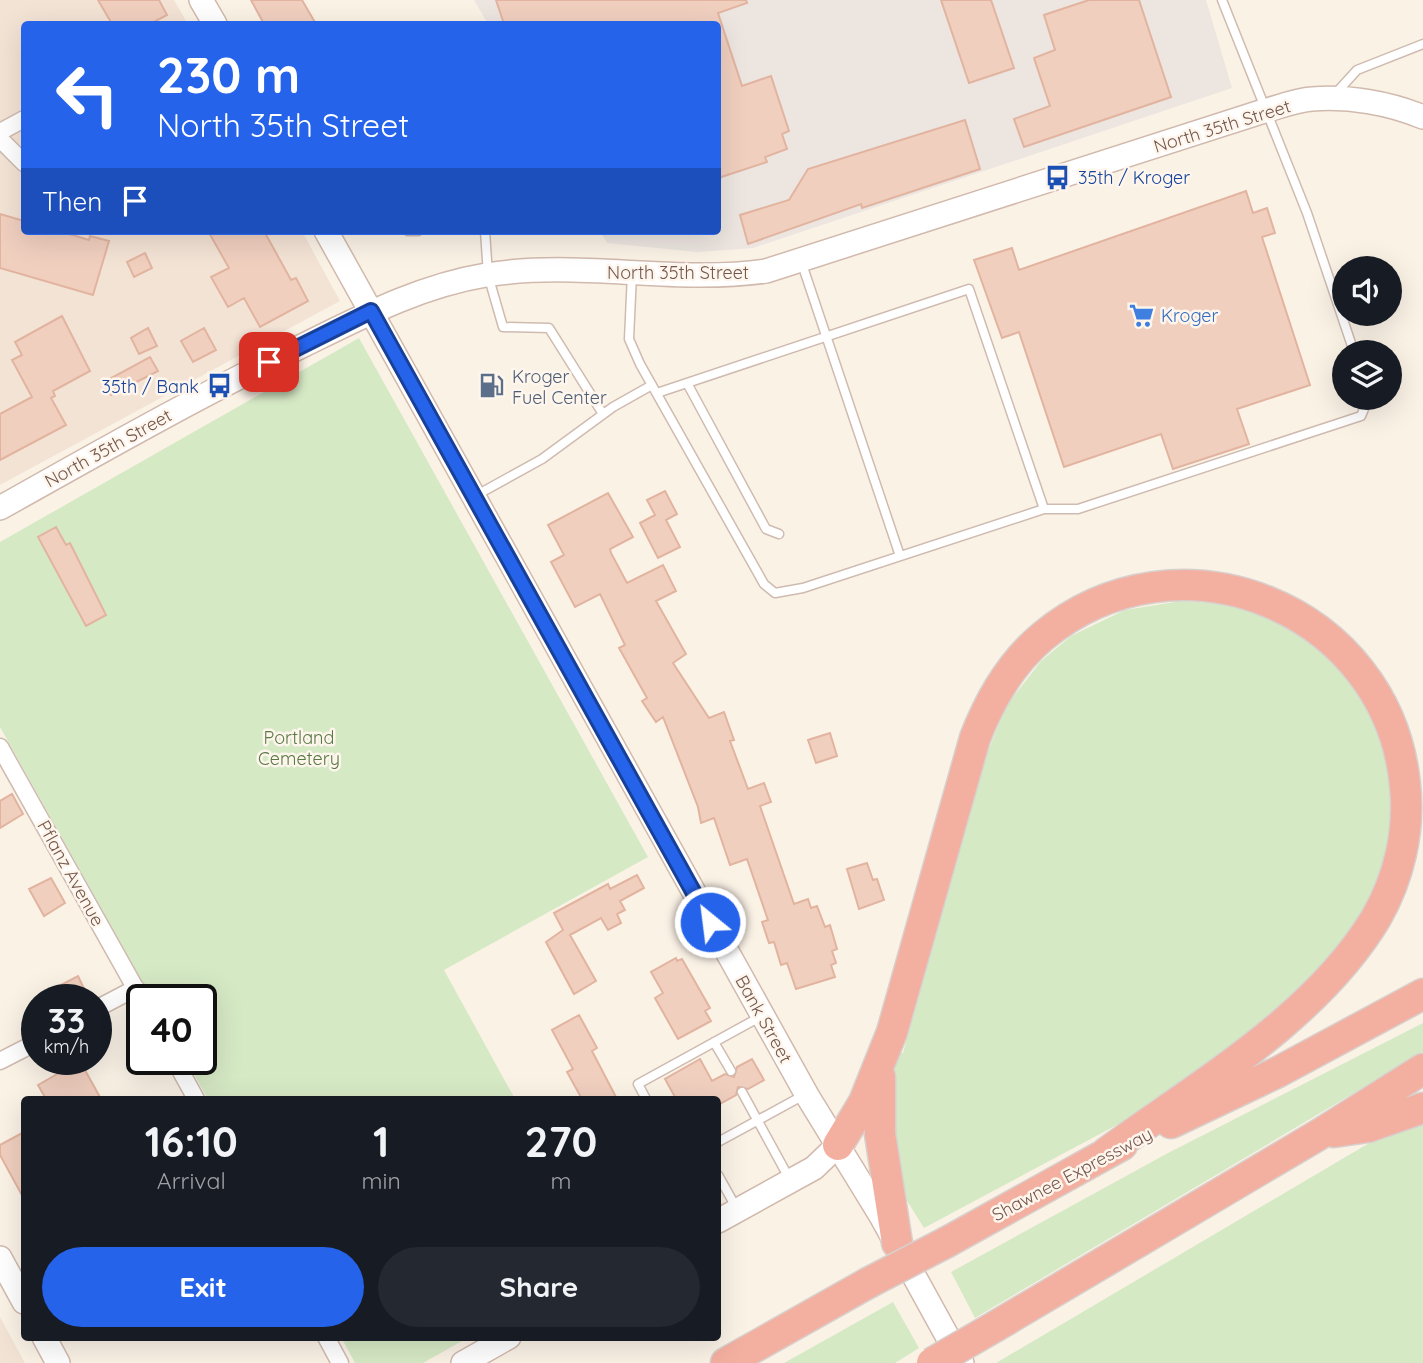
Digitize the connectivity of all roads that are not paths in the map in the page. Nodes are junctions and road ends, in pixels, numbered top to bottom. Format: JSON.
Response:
{"nodes":[{"id":1,"x":1222,"y":0,"type":"edge"},
{"id":2,"x":1423,"y":44,"type":"edge"},
{"id":3,"x":1331,"y":100,"type":"junction"},
{"id":4,"x":1264,"y":111,"type":"junction"},
{"id":5,"x":1423,"y":117,"type":"edge"},
{"id":6,"x":21,"y":121,"type":"edge"},
{"id":7,"x":0,"y":132,"type":"edge"},
{"id":8,"x":0,"y":139,"type":"edge"},
{"id":9,"x":21,"y":160,"type":"edge"},
{"id":10,"x":328,"y":235,"type":"edge"},
{"id":11,"x":485,"y":235,"type":"edge"},
{"id":12,"x":801,"y":261,"type":"junction"},
{"id":13,"x":632,"y":272,"type":"junction"},
{"id":14,"x":488,"y":275,"type":"junction"},
{"id":15,"x":371,"y":311,"type":"junction"},
{"id":16,"x":827,"y":337,"type":"junction"},
{"id":17,"x":1350,"y":340,"type":"edge"},
{"id":18,"x":687,"y":383,"type":"junction"},
{"id":19,"x":655,"y":389,"type":"junction"},
{"id":20,"x":1364,"y":410,"type":"edge"},
{"id":21,"x":603,"y":414,"type":"junction"},
{"id":22,"x":472,"y":498,"type":"junction"},
{"id":23,"x":0,"y":508,"type":"edge"},
{"id":24,"x":1044,"y":509,"type":"junction"},
{"id":25,"x":779,"y":534,"type":"dead end"},
{"id":26,"x":900,"y":556,"type":"junction"},
{"id":27,"x":0,"y":747,"type":"edge"},
{"id":28,"x":133,"y":984,"type":"edge"},
{"id":29,"x":1423,"y":994,"type":"edge"},
{"id":30,"x":763,"y":1016,"type":"junction"},
{"id":31,"x":714,"y":1042,"type":"junction"},
{"id":32,"x":21,"y":1051,"type":"edge"},
{"id":33,"x":881,"y":1059,"type":"junction"},
{"id":34,"x":0,"y":1062,"type":"edge"},
{"id":35,"x":1423,"y":1069,"type":"edge"},
{"id":36,"x":731,"y":1071,"type":"dead end"},
{"id":37,"x":183,"y":1075,"type":"edge"},
{"id":38,"x":742,"y":1092,"type":"dead end"},
{"id":39,"x":806,"y":1094,"type":"junction"},
{"id":40,"x":194,"y":1096,"type":"edge"},
{"id":41,"x":644,"y":1096,"type":"edge"},
{"id":42,"x":1423,"y":1108,"type":"edge"},
{"id":43,"x":757,"y":1120,"type":"junction"},
{"id":44,"x":1320,"y":1134,"type":"junction"},
{"id":45,"x":721,"y":1140,"type":"edge"},
{"id":46,"x":838,"y":1144,"type":"junction"},
{"id":47,"x":1106,"y":1153,"type":"junction"},
{"id":48,"x":791,"y":1181,"type":"junction"},
{"id":49,"x":721,"y":1189,"type":"edge"},
{"id":50,"x":727,"y":1216,"type":"edge"},
{"id":51,"x":897,"y":1243,"type":"junction"},
{"id":52,"x":0,"y":1258,"type":"edge"},
{"id":53,"x":21,"y":1296,"type":"edge"},
{"id":54,"x":46,"y":1341,"type":"edge"},
{"id":55,"x":328,"y":1341,"type":"edge"},
{"id":56,"x":502,"y":1341,"type":"edge"},
{"id":57,"x":58,"y":1363,"type":"edge"},
{"id":58,"x":340,"y":1363,"type":"edge"},
{"id":59,"x":463,"y":1363,"type":"edge"},
{"id":60,"x":726,"y":1363,"type":"edge"},
{"id":61,"x":932,"y":1363,"type":"edge"},
{"id":62,"x":962,"y":1363,"type":"edge"}],
"edges":[{"from":1,"to":4,"type":"lane"},
{"from":2,"to":3,"type":"lane"},
{"from":3,"to":4,"type":"street","name":"North 35th Street"},
{"from":3,"to":5,"type":"street","name":"North 35th Street"},
{"from":4,"to":12,"type":"street","name":"North 35th Street"},
{"from":4,"to":17,"type":"lane"},
{"from":6,"to":7,"type":"street"},
{"from":8,"to":9,"type":"street"},
{"from":10,"to":15,"type":"street","name":"Bank Street"},
{"from":11,"to":14,"type":"lane"},
{"from":12,"to":13,"type":"street","name":"North 35th Street"},
{"from":12,"to":16,"type":"lane"},
{"from":13,"to":14,"type":"street","name":"North 35th Street"},
{"from":13,"to":19,"type":"lane"},
{"from":14,"to":15,"type":"street","name":"North 35th Street"},
{"from":14,"to":21,"type":"lane"},
{"from":15,"to":22,"type":"street","name":"Bank Street"},
{"from":15,"to":23,"type":"street","name":"North 35th Street"},
{"from":16,"to":18,"type":"lane"},
{"from":16,"to":24,"type":"lane"},
{"from":16,"to":26,"type":"lane"},
{"from":18,"to":19,"type":"lane"},
{"from":18,"to":25,"type":"lane"},
{"from":19,"to":21,"type":"lane"},
{"from":19,"to":26,"type":"lane"},
{"from":20,"to":24,"type":"lane"},
{"from":21,"to":22,"type":"lane"},
{"from":22,"to":30,"type":"street","name":"Bank Street"},
{"from":24,"to":26,"type":"lane"},
{"from":27,"to":28,"type":"street","name":"Pflanz Avenue"},
{"from":29,"to":47,"type":"highway","name":"Shawnee Expressway"},
{"from":30,"to":31,"type":"lane"},
{"from":30,"to":39,"type":"street","name":"Bank Street"},
{"from":31,"to":36,"type":"lane"},
{"from":31,"to":41,"type":"lane"},
{"from":32,"to":34,"type":"street"},
{"from":33,"to":46,"type":"highway"},
{"from":33,"to":47,"type":"highway"},
{"from":33,"to":51,"type":"highway"},
{"from":35,"to":44,"type":"highway"},
{"from":37,"to":40,"type":"street"},
{"from":38,"to":43,"type":"lane"},
{"from":39,"to":43,"type":"lane"},
{"from":39,"to":46,"type":"street","name":"Bank Street"},
{"from":42,"to":44,"type":"highway"},
{"from":43,"to":45,"type":"lane"},
{"from":43,"to":48,"type":"lane"},
{"from":44,"to":61,"type":"highway","bridge":true},
{"from":46,"to":48,"type":"street"},
{"from":46,"to":51,"type":"street","name":"Bank Street"},
{"from":47,"to":60,"type":"highway","name":"Shawnee Expressway","bridge":true},
{"from":48,"to":50,"type":"street"},
{"from":49,"to":50,"type":"lane"},
{"from":51,"to":62,"type":"street","name":"Bank Street"},
{"from":52,"to":53,"type":"street"},
{"from":54,"to":57,"type":"street"},
{"from":55,"to":58,"type":"street"},
{"from":56,"to":59,"type":"street"}]}
